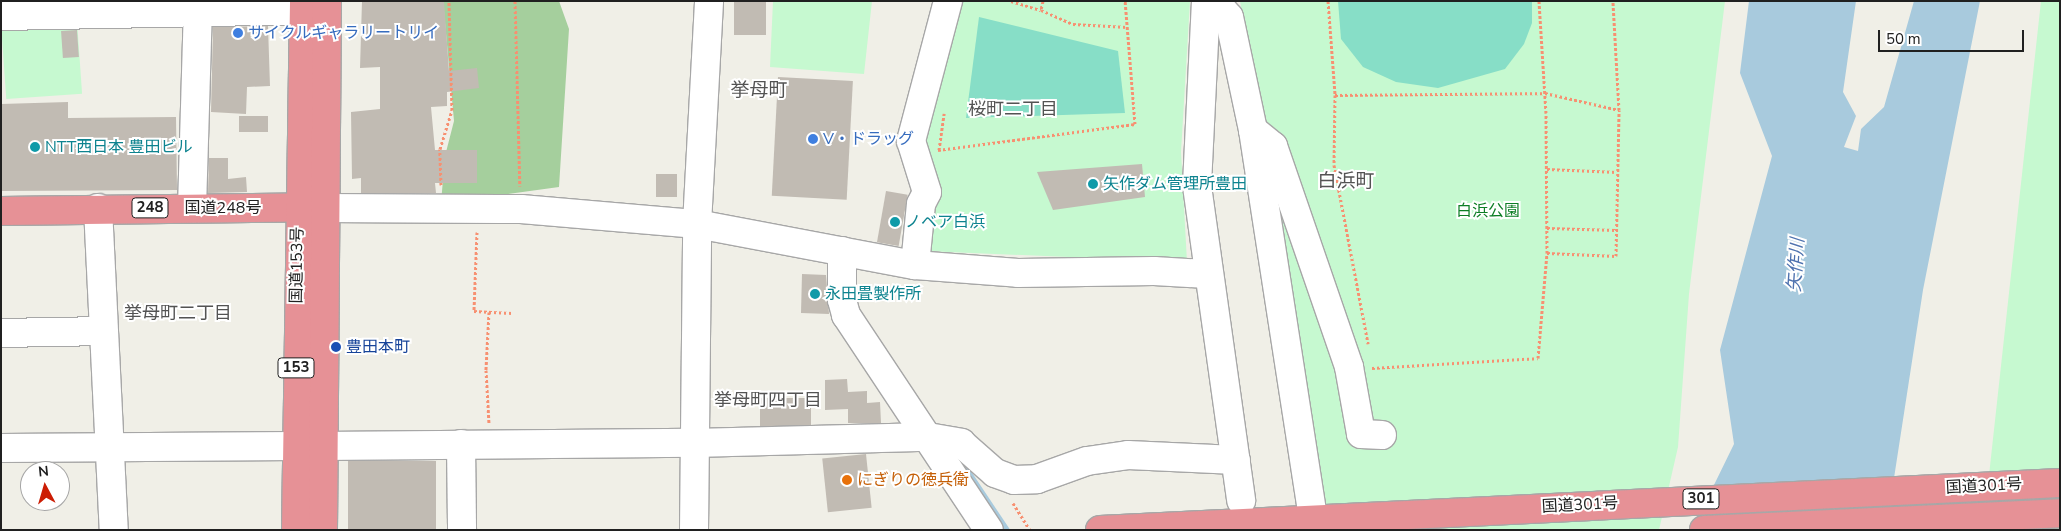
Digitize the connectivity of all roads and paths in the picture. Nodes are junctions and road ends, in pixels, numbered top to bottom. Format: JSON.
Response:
{"nodes":[{"id":1,"x":449,"y":1,"type":"edge"},
{"id":2,"x":515,"y":1,"type":"edge"},
{"id":3,"x":708,"y":1,"type":"edge"},
{"id":4,"x":948,"y":1,"type":"edge"},
{"id":5,"x":1010,"y":1,"type":"edge"},
{"id":6,"x":1043,"y":1,"type":"edge"},
{"id":7,"x":1125,"y":1,"type":"edge"},
{"id":8,"x":1206,"y":1,"type":"edge"},
{"id":9,"x":1216,"y":1,"type":"edge"},
{"id":10,"x":1328,"y":1,"type":"edge"},
{"id":11,"x":1539,"y":1,"type":"edge"},
{"id":12,"x":1613,"y":1,"type":"edge"},
{"id":13,"x":312,"y":4,"type":"edge"},
{"id":14,"x":31,"y":9,"type":"edge"},
{"id":15,"x":1041,"y":10,"type":"junction"},
{"id":16,"x":198,"y":11,"type":"junction"},
{"id":17,"x":1,"y":16,"type":"edge"},
{"id":18,"x":1127,"y":27,"type":"junction"},
{"id":19,"x":1545,"y":93,"type":"junction"},
{"id":20,"x":1335,"y":95,"type":"junction"},
{"id":21,"x":1619,"y":110,"type":"junction"},
{"id":22,"x":1254,"y":130,"type":"junction"},
{"id":23,"x":916,"y":154,"type":"junction"},
{"id":24,"x":1546,"y":169,"type":"junction"},
{"id":25,"x":1617,"y":172,"type":"junction"},
{"id":26,"x":311,"y":207,"type":"junction"},
{"id":27,"x":98,"y":208,"type":"junction"},
{"id":28,"x":192,"y":208,"type":"junction"},
{"id":29,"x":441,"y":208,"type":"junction"},
{"id":30,"x":478,"y":209,"type":"junction"},
{"id":31,"x":521,"y":209,"type":"junction"},
{"id":32,"x":1,"y":211,"type":"edge"},
{"id":33,"x":697,"y":224,"type":"junction"},
{"id":34,"x":1547,"y":228,"type":"junction"},
{"id":35,"x":1616,"y":230,"type":"junction"},
{"id":36,"x":844,"y":251,"type":"junction"},
{"id":37,"x":1547,"y":253,"type":"junction"},
{"id":38,"x":915,"y":265,"type":"junction"},
{"id":39,"x":1206,"y":274,"type":"junction"},
{"id":40,"x":489,"y":312,"type":"junction"},
{"id":41,"x":512,"y":314,"type":"dead end"},
{"id":42,"x":102,"y":331,"type":"junction"},
{"id":43,"x":1,"y":333,"type":"edge"},
{"id":44,"x":1368,"y":349,"type":"dead end"},
{"id":45,"x":1370,"y":359,"type":"dead end"},
{"id":46,"x":1382,"y":435,"type":"dead end"},
{"id":47,"x":928,"y":437,"type":"junction"},
{"id":48,"x":694,"y":443,"type":"junction"},
{"id":49,"x":461,"y":444,"type":"junction"},
{"id":50,"x":491,"y":444,"type":"junction"},
{"id":51,"x":308,"y":446,"type":"junction"},
{"id":52,"x":108,"y":447,"type":"junction"},
{"id":53,"x":1,"y":448,"type":"edge"},
{"id":54,"x":1236,"y":460,"type":"junction"},
{"id":55,"x":2060,"y":483,"type":"edge"},
{"id":56,"x":1241,"y":501,"type":"dead end"},
{"id":57,"x":2060,"y":513,"type":"edge"},
{"id":58,"x":1313,"y":517,"type":"junction"},
{"id":59,"x":114,"y":530,"type":"edge"},
{"id":60,"x":296,"y":530,"type":"edge"},
{"id":61,"x":323,"y":530,"type":"edge"},
{"id":62,"x":462,"y":530,"type":"edge"},
{"id":63,"x":694,"y":530,"type":"edge"},
{"id":64,"x":988,"y":530,"type":"edge"},
{"id":65,"x":1100,"y":530,"type":"edge"},
{"id":66,"x":1704,"y":530,"type":"edge"}],
"edges":[{"from":1,"to":29,"type":"path"},
{"from":2,"to":31,"type":"path"},
{"from":3,"to":33,"type":"street"},
{"from":4,"to":23,"type":"street"},
{"from":5,"to":15,"type":"path"},
{"from":6,"to":15,"type":"path"},
{"from":7,"to":18,"type":"path"},
{"from":8,"to":39,"type":"street"},
{"from":9,"to":22,"type":"street"},
{"from":10,"to":20,"type":"path"},
{"from":11,"to":19,"type":"path"},
{"from":12,"to":21,"type":"path"},
{"from":13,"to":16,"type":"street"},
{"from":13,"to":26,"type":"highway","name":"国道153号","number":"153"},
{"from":14,"to":16,"type":"street"},
{"from":14,"to":17,"type":"street"},
{"from":15,"to":18,"type":"path"},
{"from":16,"to":28,"type":"street"},
{"from":18,"to":23,"type":"path"},
{"from":19,"to":20,"type":"path"},
{"from":19,"to":21,"type":"path"},
{"from":19,"to":24,"type":"path"},
{"from":20,"to":44,"type":"path"},
{"from":21,"to":25,"type":"path"},
{"from":22,"to":46,"type":"street"},
{"from":22,"to":58,"type":"street"},
{"from":23,"to":38,"type":"street"},
{"from":24,"to":25,"type":"path"},
{"from":24,"to":34,"type":"path"},
{"from":25,"to":35,"type":"path"},
{"from":26,"to":28,"type":"highway","name":"国道248号","number":"248"},
{"from":26,"to":29,"type":"street"},
{"from":26,"to":51,"type":"highway","name":"国道153号","number":"153"},
{"from":27,"to":28,"type":"highway","name":"国道248号","number":"248"},
{"from":27,"to":32,"type":"highway","name":"国道248号","number":"248"},
{"from":27,"to":42,"type":"street"},
{"from":29,"to":30,"type":"street"},
{"from":30,"to":31,"type":"street"},
{"from":30,"to":40,"type":"path"},
{"from":31,"to":33,"type":"street"},
{"from":33,"to":36,"type":"street"},
{"from":33,"to":48,"type":"street"},
{"from":34,"to":35,"type":"path"},
{"from":34,"to":37,"type":"path"},
{"from":35,"to":37,"type":"path"},
{"from":36,"to":38,"type":"street"},
{"from":36,"to":47,"type":"street"},
{"from":37,"to":45,"type":"path"},
{"from":38,"to":39,"type":"street"},
{"from":39,"to":54,"type":"street"},
{"from":40,"to":41,"type":"path"},
{"from":40,"to":50,"type":"path"},
{"from":42,"to":43,"type":"street"},
{"from":42,"to":52,"type":"street"},
{"from":47,"to":48,"type":"street"},
{"from":47,"to":54,"type":"street"},
{"from":47,"to":64,"type":"street"},
{"from":48,"to":50,"type":"street"},
{"from":48,"to":63,"type":"street"},
{"from":49,"to":50,"type":"street"},
{"from":49,"to":51,"type":"street"},
{"from":49,"to":62,"type":"street"},
{"from":51,"to":52,"type":"street"},
{"from":51,"to":60,"type":"highway","name":"国道153号","number":"153"},
{"from":51,"to":61,"type":"highway","name":"国道153号","number":"153"},
{"from":52,"to":53,"type":"street"},
{"from":52,"to":59,"type":"street"},
{"from":54,"to":56,"type":"street"},
{"from":55,"to":58,"type":"highway","name":"国道301号","number":"301"},
{"from":57,"to":66,"type":"highway","name":"国道301号","number":"301"},
{"from":58,"to":65,"type":"highway","name":"国道301号","number":"301"}]}
